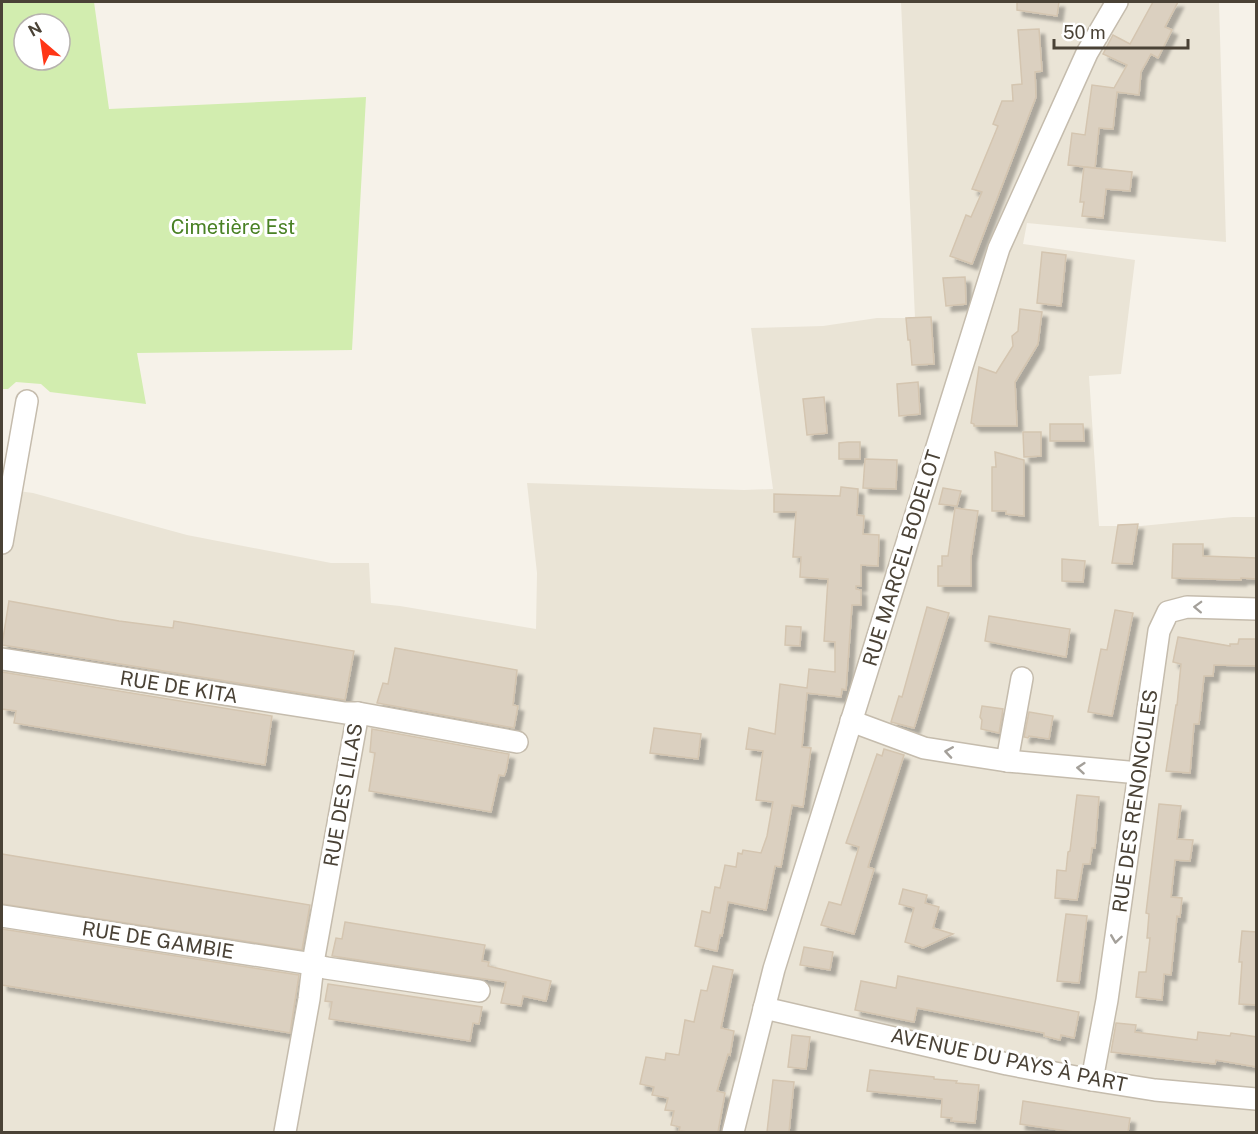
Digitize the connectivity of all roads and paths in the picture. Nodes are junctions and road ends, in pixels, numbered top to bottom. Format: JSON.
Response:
{"nodes":[{"id":1,"x":1117,"y":2,"type":"edge"},
{"id":2,"x":27,"y":401,"type":"dead end"},
{"id":3,"x":2,"y":543,"type":"edge"},
{"id":4,"x":1257,"y":609,"type":"edge"},
{"id":5,"x":2,"y":659,"type":"edge"},
{"id":6,"x":1022,"y":678,"type":"dead end"},
{"id":7,"x":357,"y":713,"type":"junction"},
{"id":8,"x":851,"y":721,"type":"junction"},
{"id":9,"x":517,"y":742,"type":"dead end"},
{"id":10,"x":1007,"y":761,"type":"junction"},
{"id":11,"x":1139,"y":773,"type":"junction"},
{"id":12,"x":2,"y":916,"type":"edge"},
{"id":13,"x":314,"y":965,"type":"junction"},
{"id":14,"x":479,"y":991,"type":"dead end"},
{"id":15,"x":764,"y":1008,"type":"junction"},
{"id":16,"x":1092,"y":1080,"type":"junction"},
{"id":17,"x":1257,"y":1099,"type":"edge"},
{"id":18,"x":285,"y":1132,"type":"edge"},
{"id":19,"x":733,"y":1132,"type":"edge"}],
"edges":[{"from":1,"to":8,"type":"street","name":"RUE MARCEL BODELOT"},
{"from":2,"to":3,"type":"street"},
{"from":4,"to":11,"type":"street","name":"RUE DES RENONCULES","one_way":true},
{"from":5,"to":7,"type":"street","name":"RUE DE KITA"},
{"from":6,"to":10,"type":"street"},
{"from":7,"to":9,"type":"street","name":"RUE DES LILAS"},
{"from":7,"to":13,"type":"street","name":"RUE DES LILAS"},
{"from":10,"to":8,"type":"street","one_way":true},
{"from":8,"to":15,"type":"street","name":"RUE MARCEL BODELOT"},
{"from":11,"to":10,"type":"street","one_way":true},
{"from":11,"to":16,"type":"street","name":"RUE DES RENONCULES","one_way":true},
{"from":12,"to":13,"type":"street","name":"RUE DE GAMBIE"},
{"from":13,"to":14,"type":"street","name":"RUE DE GAMBIE"},
{"from":13,"to":18,"type":"street","name":"RUE DES LILAS"},
{"from":15,"to":16,"type":"street","name":"AVENUE DU PAYS À PART"},
{"from":15,"to":19,"type":"street","name":"RUE MARCEL BODELOT"},
{"from":16,"to":17,"type":"street","name":"AVENUE DU PAYS À PART"}]}
